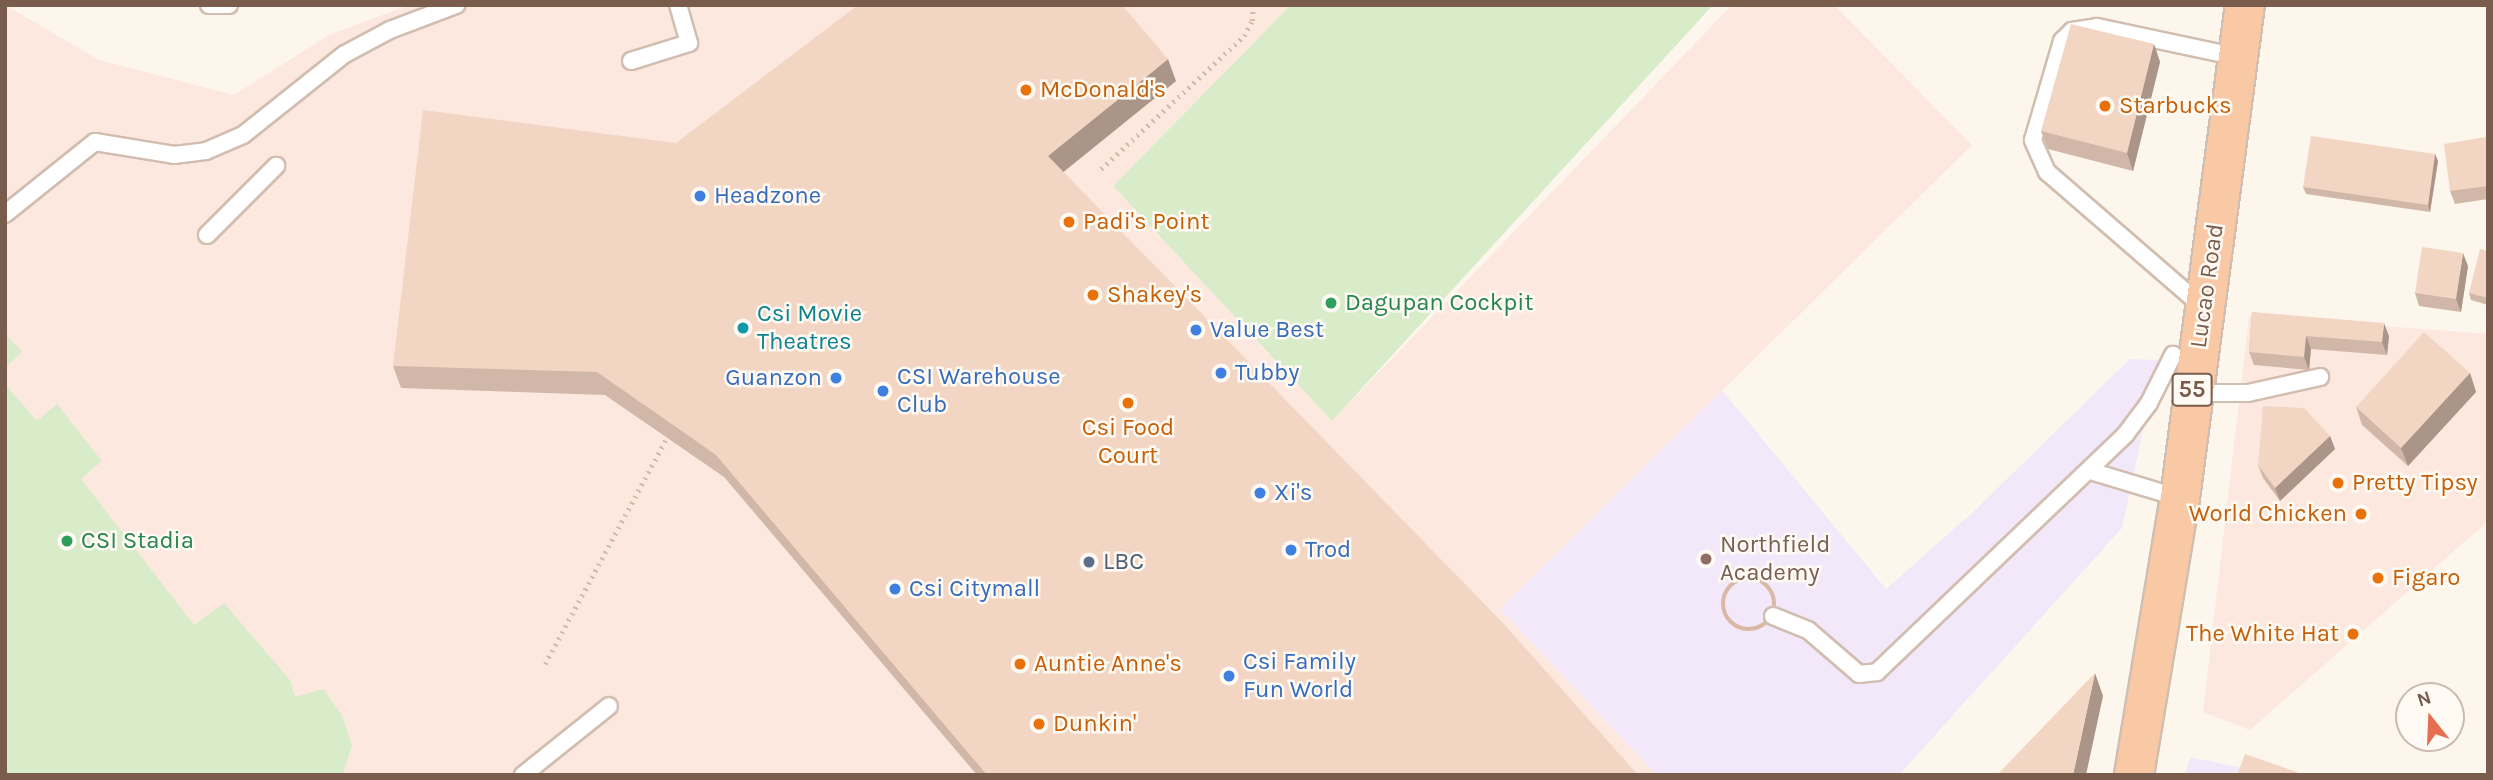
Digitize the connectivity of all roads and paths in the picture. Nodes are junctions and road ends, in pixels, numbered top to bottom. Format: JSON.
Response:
{"nodes":[{"id":1,"x":209,"y":5,"type":"edge"},
{"id":2,"x":229,"y":5,"type":"edge"},
{"id":3,"x":456,"y":5,"type":"edge"},
{"id":4,"x":678,"y":5,"type":"edge"},
{"id":5,"x":1253,"y":5,"type":"edge"},
{"id":6,"x":2245,"y":5,"type":"edge"},
{"id":7,"x":2238,"y":57,"type":"junction"},
{"id":8,"x":631,"y":61,"type":"dead end"},
{"id":9,"x":276,"y":166,"type":"dead end"},
{"id":10,"x":1101,"y":169,"type":"dead end"},
{"id":11,"x":5,"y":214,"type":"edge"},
{"id":12,"x":207,"y":235,"type":"dead end"},
{"id":13,"x":2204,"y":307,"type":"junction"},
{"id":14,"x":2173,"y":355,"type":"dead end"},
{"id":15,"x":2320,"y":377,"type":"dead end"},
{"id":16,"x":2192,"y":393,"type":"junction"},
{"id":17,"x":667,"y":437,"type":"edge"},
{"id":18,"x":2090,"y":471,"type":"junction"},
{"id":19,"x":2180,"y":498,"type":"junction"},
{"id":20,"x":1773,"y":616,"type":"dead end"},
{"id":21,"x":545,"y":664,"type":"dead end"},
{"id":22,"x":609,"y":706,"type":"dead end"},
{"id":23,"x":528,"y":773,"type":"edge"},
{"id":24,"x":2134,"y":775,"type":"edge"}],
"edges":[{"from":1,"to":2,"type":"lane"},
{"from":3,"to":11,"type":"lane"},
{"from":4,"to":8,"type":"lane"},
{"from":5,"to":10,"type":"path"},
{"from":6,"to":7,"type":"highway","name":"Lucao Road","number":"55"},
{"from":7,"to":13,"type":"highway","name":"Lucao Road","number":"55"},
{"from":7,"to":13,"type":"lane"},
{"from":9,"to":12,"type":"lane"},
{"from":13,"to":16,"type":"highway","name":"Lucao Road","number":"55"},
{"from":14,"to":18,"type":"lane"},
{"from":15,"to":16,"type":"lane"},
{"from":16,"to":19,"type":"highway","name":"Lucao Road","number":"55"},
{"from":17,"to":21,"type":"path"},
{"from":18,"to":19,"type":"lane"},
{"from":18,"to":20,"type":"lane"},
{"from":19,"to":24,"type":"highway","name":"Lucao Road","number":"55"},
{"from":22,"to":23,"type":"lane"}]}
